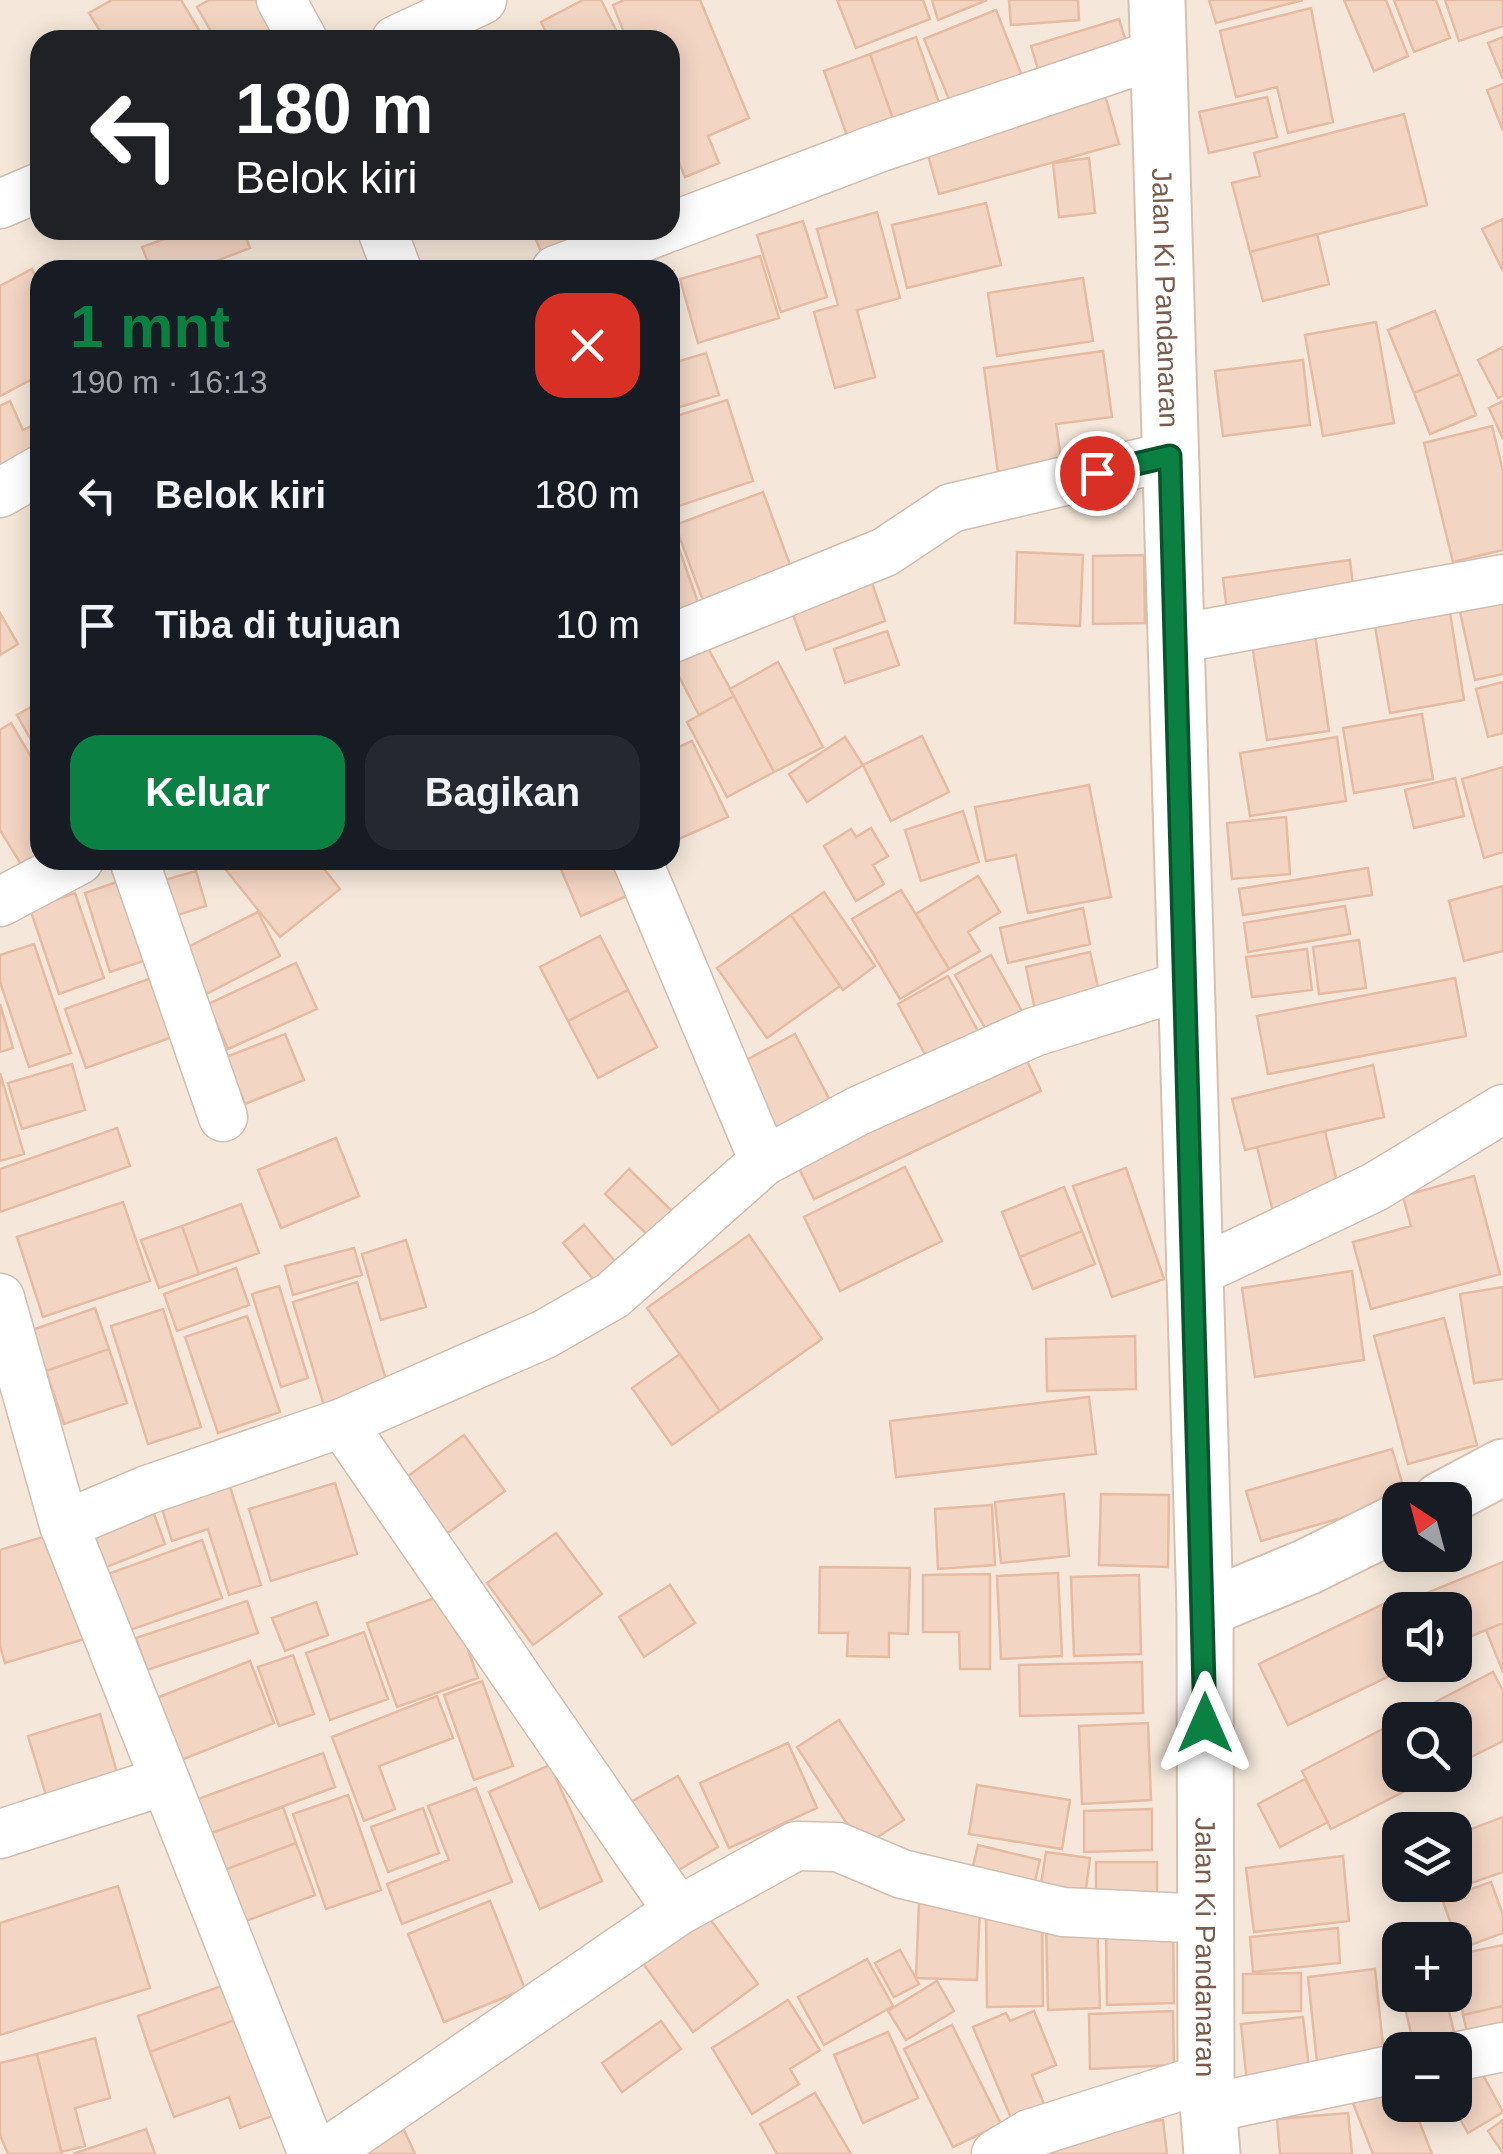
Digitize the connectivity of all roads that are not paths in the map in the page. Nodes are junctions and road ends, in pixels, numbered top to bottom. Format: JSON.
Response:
{"nodes":[{"id":1,"x":281,"y":0,"type":"edge"},
{"id":2,"x":482,"y":0,"type":"edge"},
{"id":3,"x":1158,"y":26,"type":"edge"},
{"id":4,"x":298,"y":30,"type":"edge"},
{"id":5,"x":418,"y":30,"type":"edge"},
{"id":6,"x":30,"y":192,"type":"edge"},
{"id":7,"x":0,"y":204,"type":"edge"},
{"id":8,"x":680,"y":223,"type":"edge"},
{"id":9,"x":636,"y":240,"type":"edge"},
{"id":10,"x":582,"y":260,"type":"edge"},
{"id":11,"x":1170,"y":456,"type":"junction"},
{"id":12,"x":30,"y":476,"type":"edge"},
{"id":13,"x":0,"y":493,"type":"edge"},
{"id":14,"x":1503,"y":580,"type":"edge"},
{"id":15,"x":680,"y":635,"type":"edge"},
{"id":16,"x":1176,"y":639,"type":"junction"},
{"id":17,"x":60,"y":870,"type":"edge"},
{"id":18,"x":137,"y":870,"type":"edge"},
{"id":19,"x":641,"y":870,"type":"edge"},
{"id":20,"x":0,"y":902,"type":"edge"},
{"id":21,"x":1185,"y":985,"type":"junction"},
{"id":22,"x":1503,"y":1109,"type":"edge"},
{"id":23,"x":223,"y":1117,"type":"dead end"},
{"id":24,"x":764,"y":1162,"type":"junction"},
{"id":25,"x":1192,"y":1275,"type":"junction"},
{"id":26,"x":0,"y":1298,"type":"edge"},
{"id":27,"x":342,"y":1423,"type":"junction"},
{"id":28,"x":1503,"y":1467,"type":"edge"},
{"id":29,"x":1472,"y":1484,"type":"edge"},
{"id":30,"x":64,"y":1525,"type":"junction"},
{"id":31,"x":1382,"y":1530,"type":"edge"},
{"id":32,"x":1205,"y":1609,"type":"junction"},
{"id":33,"x":164,"y":1781,"type":"junction"},
{"id":34,"x":0,"y":1834,"type":"edge"},
{"id":35,"x":678,"y":1911,"type":"junction"},
{"id":36,"x":1208,"y":1920,"type":"junction"},
{"id":37,"x":1503,"y":2047,"type":"edge"},
{"id":38,"x":1472,"y":2053,"type":"edge"},
{"id":39,"x":1382,"y":2072,"type":"edge"},
{"id":40,"x":1210,"y":2113,"type":"edge"},
{"id":41,"x":313,"y":2154,"type":"edge"},
{"id":42,"x":324,"y":2154,"type":"edge"},
{"id":43,"x":996,"y":2154,"type":"edge"}],
"edges":[{"from":1,"to":4,"type":"street"},
{"from":2,"to":5,"type":"street"},
{"from":3,"to":8,"type":"street"},
{"from":3,"to":11,"type":"main road","name":"Jalan Ki Pandanaran"},
{"from":6,"to":7,"type":"street"},
{"from":9,"to":10,"type":"street"},
{"from":11,"to":15,"type":"street"},
{"from":11,"to":16,"type":"main road","name":"Jalan Ki Pandanaran"},
{"from":12,"to":13,"type":"street"},
{"from":14,"to":16,"type":"street"},
{"from":16,"to":21,"type":"main road","name":"Jalan Ki Pandanaran"},
{"from":17,"to":20,"type":"street"},
{"from":18,"to":23,"type":"street"},
{"from":19,"to":24,"type":"street"},
{"from":21,"to":24,"type":"street"},
{"from":21,"to":25,"type":"main road","name":"Jalan Ki Pandanaran"},
{"from":22,"to":25,"type":"street"},
{"from":24,"to":27,"type":"street"},
{"from":25,"to":32,"type":"main road","name":"Jalan Ki Pandanaran"},
{"from":26,"to":30,"type":"street"},
{"from":27,"to":30,"type":"street"},
{"from":27,"to":35,"type":"street"},
{"from":28,"to":29,"type":"main road"},
{"from":30,"to":33,"type":"street"},
{"from":31,"to":32,"type":"main road"},
{"from":32,"to":36,"type":"main road","name":"Jalan Ki Pandanaran"},
{"from":33,"to":34,"type":"street"},
{"from":33,"to":41,"type":"street"},
{"from":35,"to":36,"type":"street"},
{"from":35,"to":42,"type":"street"},
{"from":36,"to":40,"type":"main road","name":"Jalan Ki Pandanaran"},
{"from":37,"to":38,"type":"street"},
{"from":39,"to":40,"type":"street"},
{"from":40,"to":43,"type":"street"}]}
